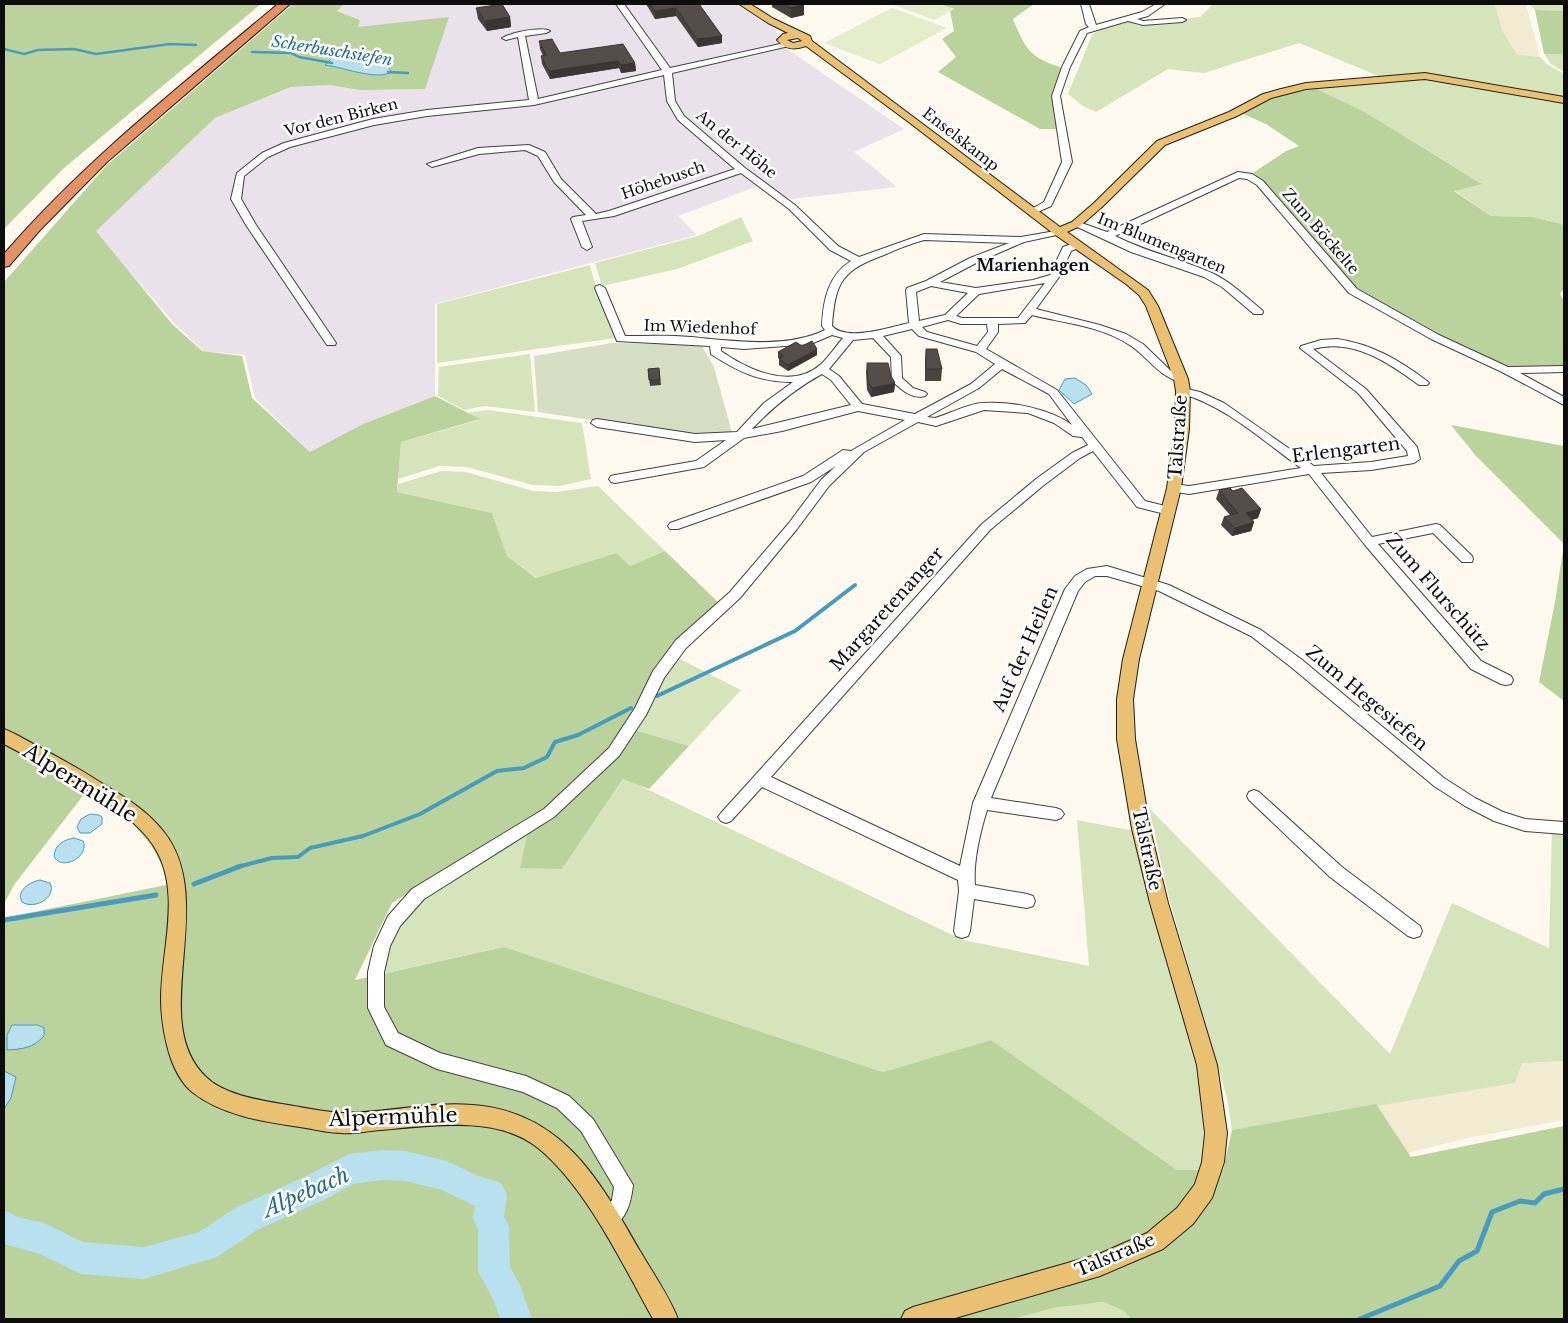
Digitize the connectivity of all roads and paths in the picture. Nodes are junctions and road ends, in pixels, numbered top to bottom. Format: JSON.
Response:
{"nodes":[{"id":1,"x":270,"y":4,"type":"edge"},
{"id":2,"x":284,"y":4,"type":"edge"},
{"id":3,"x":620,"y":4,"type":"edge"},
{"id":4,"x":744,"y":4,"type":"edge"},
{"id":5,"x":1084,"y":4,"type":"edge"},
{"id":6,"x":1161,"y":4,"type":"edge"},
{"id":7,"x":1129,"y":19,"type":"junction"},
{"id":8,"x":1182,"y":20,"type":"dead end"},
{"id":9,"x":771,"y":21,"type":"junction"},
{"id":10,"x":1094,"y":27,"type":"junction"},
{"id":11,"x":546,"y":31,"type":"dead end"},
{"id":12,"x":521,"y":34,"type":"junction"},
{"id":13,"x":799,"y":35,"type":"junction"},
{"id":14,"x":506,"y":38,"type":"dead end"},
{"id":15,"x":785,"y":41,"type":"junction"},
{"id":16,"x":803,"y":44,"type":"junction"},
{"id":17,"x":668,"y":72,"type":"junction"},
{"id":18,"x":1564,"y":100,"type":"edge"},
{"id":19,"x":534,"y":102,"type":"junction"},
{"id":20,"x":432,"y":164,"type":"dead end"},
{"id":21,"x":742,"y":170,"type":"junction"},
{"id":22,"x":1031,"y":212,"type":"junction"},
{"id":23,"x":594,"y":217,"type":"junction"},
{"id":24,"x":1076,"y":224,"type":"junction"},
{"id":25,"x":14,"y":232,"type":"dead end"},
{"id":26,"x":1058,"y":232,"type":"junction"},
{"id":27,"x":1107,"y":236,"type":"junction"},
{"id":28,"x":1021,"y":240,"type":"junction"},
{"id":29,"x":1077,"y":245,"type":"junction"},
{"id":30,"x":587,"y":248,"type":"dead end"},
{"id":31,"x":858,"y":261,"type":"junction"},
{"id":32,"x":4,"y":263,"type":"edge"},
{"id":33,"x":1054,"y":277,"type":"junction"},
{"id":34,"x":930,"y":284,"type":"junction"},
{"id":35,"x":600,"y":288,"type":"dead end"},
{"id":36,"x":976,"y":291,"type":"junction"},
{"id":37,"x":1029,"y":311,"type":"junction"},
{"id":38,"x":1258,"y":312,"type":"dead end"},
{"id":39,"x":950,"y":317,"type":"junction"},
{"id":40,"x":992,"y":322,"type":"junction"},
{"id":41,"x":914,"y":325,"type":"junction"},
{"id":42,"x":831,"y":331,"type":"junction"},
{"id":43,"x":876,"y":334,"type":"junction"},
{"id":44,"x":850,"y":337,"type":"junction"},
{"id":45,"x":331,"y":343,"type":"dead end"},
{"id":46,"x":716,"y":343,"type":"junction"},
{"id":47,"x":980,"y":350,"type":"junction"},
{"id":48,"x":1002,"y":364,"type":"junction"},
{"id":49,"x":823,"y":369,"type":"junction"},
{"id":50,"x":1564,"y":369,"type":"edge"},
{"id":51,"x":1506,"y":370,"type":"junction"},
{"id":52,"x":805,"y":378,"type":"junction"},
{"id":53,"x":1423,"y":382,"type":"dead end"},
{"id":54,"x":1182,"y":385,"type":"junction"},
{"id":55,"x":921,"y":394,"type":"dead end"},
{"id":56,"x":1564,"y":402,"type":"edge"},
{"id":57,"x":858,"y":407,"type":"junction"},
{"id":58,"x":919,"y":418,"type":"junction"},
{"id":59,"x":597,"y":423,"type":"dead end"},
{"id":60,"x":1087,"y":434,"type":"junction"},
{"id":61,"x":740,"y":435,"type":"junction"},
{"id":62,"x":1095,"y":446,"type":"junction"},
{"id":63,"x":860,"y":449,"type":"junction"},
{"id":64,"x":1312,"y":470,"type":"junction"},
{"id":65,"x":615,"y":479,"type":"dead end"},
{"id":66,"x":1174,"y":488,"type":"junction"},
{"id":67,"x":1170,"y":511,"type":"junction"},
{"id":68,"x":674,"y":526,"type":"dead end"},
{"id":69,"x":1369,"y":542,"type":"junction"},
{"id":70,"x":1467,"y":559,"type":"dead end"},
{"id":71,"x":1149,"y":583,"type":"junction"},
{"id":72,"x":1506,"y":680,"type":"dead end"},
{"id":73,"x":4,"y":736,"type":"edge"},
{"id":74,"x":760,"y":780,"type":"junction"},
{"id":75,"x":1254,"y":796,"type":"dead end"},
{"id":76,"x":981,"y":803,"type":"junction"},
{"id":77,"x":1056,"y":814,"type":"dead end"},
{"id":78,"x":726,"y":817,"type":"dead end"},
{"id":79,"x":1564,"y":828,"type":"edge"},
{"id":80,"x":966,"y":883,"type":"junction"},
{"id":81,"x":1027,"y":901,"type":"dead end"},
{"id":82,"x":962,"y":931,"type":"dead end"},
{"id":83,"x":1414,"y":932,"type":"dead end"},
{"id":84,"x":609,"y":1219,"type":"junction"},
{"id":85,"x":666,"y":1319,"type":"edge"},
{"id":86,"x":913,"y":1319,"type":"edge"}],
"edges":[{"from":1,"to":25,"type":"highway"},
{"from":2,"to":32,"type":"highway"},
{"from":3,"to":17,"type":"street"},
{"from":4,"to":9,"type":"main road","name":"Enselskamp"},
{"from":5,"to":10,"type":"street"},
{"from":6,"to":7,"type":"street"},
{"from":7,"to":8,"type":"street"},
{"from":7,"to":10,"type":"street"},
{"from":9,"to":13,"type":"main road","name":"Enselskamp"},
{"from":9,"to":15,"type":"main road","name":"Enselskamp"},
{"from":10,"to":22,"type":"street"},
{"from":11,"to":12,"type":"street"},
{"from":12,"to":14,"type":"street"},
{"from":12,"to":19,"type":"street"},
{"from":13,"to":15,"type":"main road"},
{"from":13,"to":16,"type":"main road","name":"Enselskamp"},
{"from":15,"to":16,"type":"main road","name":"Enselskamp"},
{"from":15,"to":17,"type":"street"},
{"from":16,"to":22,"type":"main road","name":"Enselskamp"},
{"from":17,"to":19,"type":"street","name":"Vor den Birken"},
{"from":17,"to":21,"type":"street","name":"An der Höhe"},
{"from":18,"to":24,"type":"main road"},
{"from":19,"to":45,"type":"street","name":"Vor den Birken"},
{"from":20,"to":23,"type":"street"},
{"from":21,"to":23,"type":"street","name":"Höhebusch"},
{"from":21,"to":31,"type":"street","name":"An der Höhe"},
{"from":22,"to":26,"type":"main road","name":"Enselskamp"},
{"from":23,"to":30,"type":"street","name":"Höhebusch"},
{"from":24,"to":26,"type":"main road"},
{"from":24,"to":27,"type":"street","name":"Im Blumengarten"},
{"from":26,"to":28,"type":"street"},
{"from":26,"to":29,"type":"main road","name":"Talstraße"},
{"from":27,"to":38,"type":"street","name":"Im Blumengarten"},
{"from":27,"to":51,"type":"street","name":"Zum Böckelte"},
{"from":28,"to":31,"type":"street"},
{"from":28,"to":34,"type":"street"},
{"from":29,"to":33,"type":"street"},
{"from":29,"to":54,"type":"main road","name":"Talstraße"},
{"from":31,"to":42,"type":"street"},
{"from":33,"to":36,"type":"street"},
{"from":33,"to":37,"type":"street"},
{"from":34,"to":36,"type":"street"},
{"from":34,"to":41,"type":"street"},
{"from":35,"to":46,"type":"street","name":"Im Wiedenhof"},
{"from":36,"to":39,"type":"street"},
{"from":37,"to":40,"type":"street"},
{"from":37,"to":54,"type":"street"},
{"from":39,"to":40,"type":"street"},
{"from":39,"to":41,"type":"street"},
{"from":40,"to":47,"type":"street"},
{"from":41,"to":43,"type":"street"},
{"from":41,"to":47,"type":"street"},
{"from":42,"to":44,"type":"street"},
{"from":42,"to":46,"type":"street","name":"Im Wiedenhof"},
{"from":43,"to":44,"type":"street"},
{"from":43,"to":55,"type":"street"},
{"from":44,"to":49,"type":"street"},
{"from":46,"to":52,"type":"street"},
{"from":47,"to":48,"type":"street"},
{"from":48,"to":58,"type":"street"},
{"from":48,"to":60,"type":"street"},
{"from":49,"to":52,"type":"street"},
{"from":49,"to":57,"type":"street"},
{"from":50,"to":51,"type":"street"},
{"from":51,"to":56,"type":"street","name":"Zum Böckelte"},
{"from":52,"to":61,"type":"street"},
{"from":53,"to":64,"type":"street","name":"Erlengarten"},
{"from":54,"to":64,"type":"street","name":"Zum Flurschütz"},
{"from":54,"to":66,"type":"main road","name":"Talstraße"},
{"from":57,"to":58,"type":"street"},
{"from":57,"to":61,"type":"street"},
{"from":58,"to":60,"type":"street"},
{"from":58,"to":63,"type":"street"},
{"from":59,"to":61,"type":"street"},
{"from":60,"to":62,"type":"street"},
{"from":61,"to":65,"type":"street"},
{"from":62,"to":67,"type":"street"},
{"from":62,"to":74,"type":"street","name":"Margaretenanger"},
{"from":63,"to":68,"type":"street"},
{"from":63,"to":84,"type":"street"},
{"from":64,"to":66,"type":"street","name":"Erlengarten"},
{"from":64,"to":69,"type":"street","name":"Zum Flurschütz"},
{"from":66,"to":67,"type":"main road","name":"Talstraße"},
{"from":67,"to":71,"type":"main road","name":"Talstraße"},
{"from":69,"to":70,"type":"street","name":"Zum Flurschütz"},
{"from":69,"to":72,"type":"street","name":"Zum Flurschütz"},
{"from":71,"to":76,"type":"street","name":"Auf der Heilen"},
{"from":71,"to":79,"type":"street","name":"Zum Hegesiefen"},
{"from":71,"to":86,"type":"main road","name":"Talstraße"},
{"from":73,"to":84,"type":"main road","name":"Alpermühle"},
{"from":74,"to":78,"type":"street","name":"Margaretenanger"},
{"from":74,"to":80,"type":"street"},
{"from":75,"to":83,"type":"street"},
{"from":76,"to":77,"type":"street"},
{"from":76,"to":80,"type":"street","name":"Auf der Heilen"},
{"from":80,"to":81,"type":"street"},
{"from":80,"to":82,"type":"street","name":"Auf der Heilen"},
{"from":84,"to":85,"type":"main road","name":"Alpermühle"}]}
